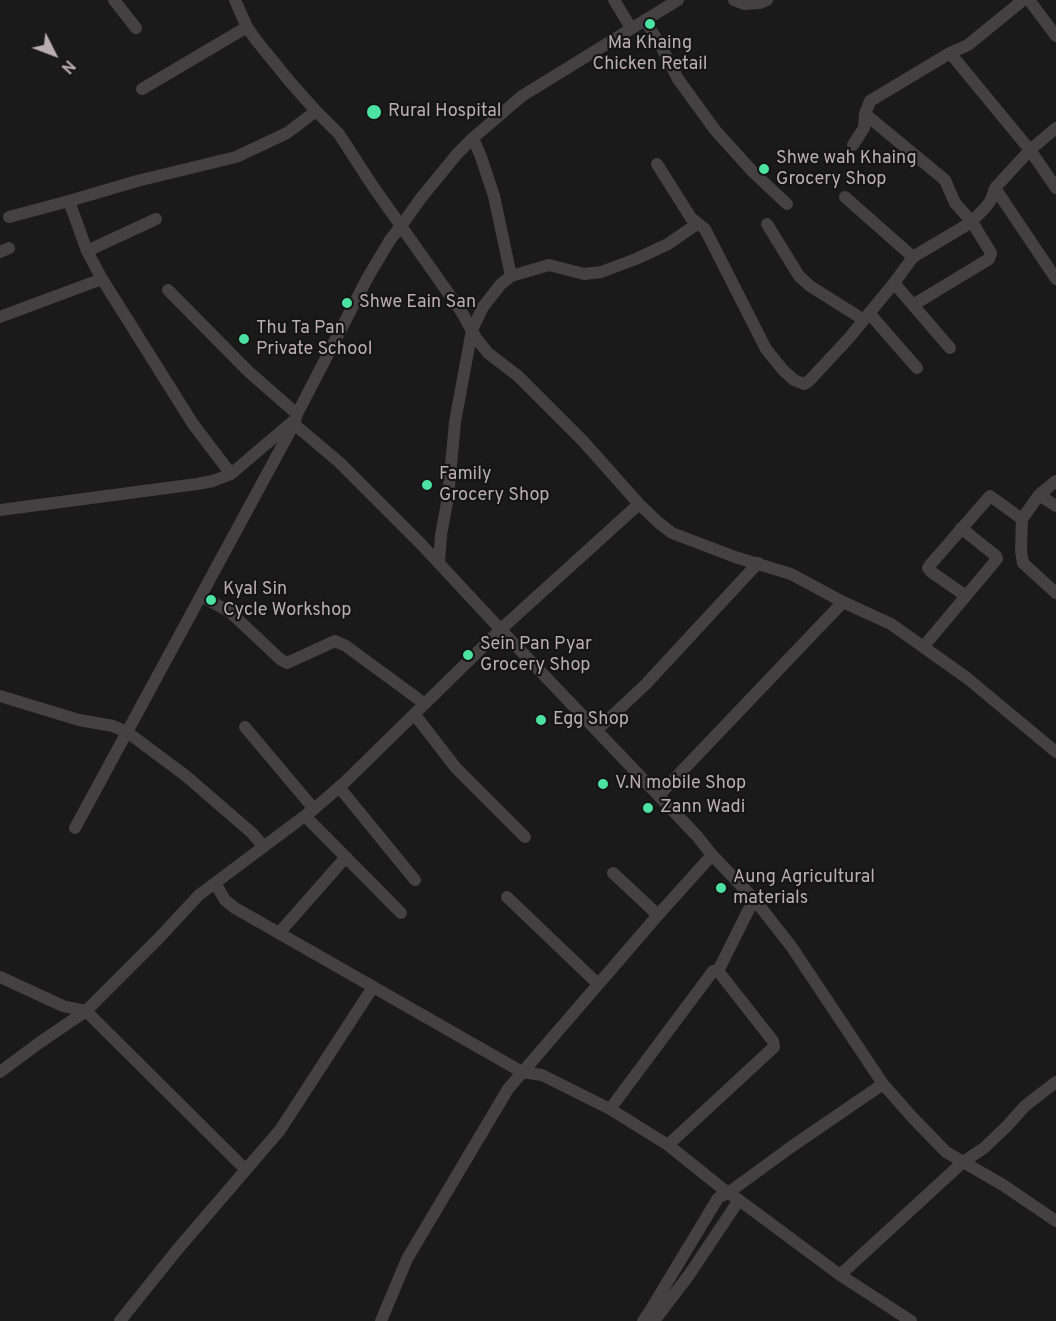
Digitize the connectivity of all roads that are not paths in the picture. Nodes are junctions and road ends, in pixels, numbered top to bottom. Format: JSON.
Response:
{"nodes":[{"id":1,"x":114,"y":0,"type":"edge"},
{"id":2,"x":236,"y":0,"type":"edge"},
{"id":3,"x":614,"y":0,"type":"edge"},
{"id":4,"x":675,"y":0,"type":"edge"},
{"id":5,"x":734,"y":0,"type":"edge"},
{"id":6,"x":767,"y":0,"type":"edge"},
{"id":7,"x":1023,"y":0,"type":"edge"},
{"id":8,"x":1029,"y":0,"type":"edge"},
{"id":9,"x":645,"y":20,"type":"junction"},
{"id":10,"x":248,"y":27,"type":"junction"},
{"id":11,"x":136,"y":28,"type":"dead end"},
{"id":12,"x":631,"y":28,"type":"junction"},
{"id":13,"x":1056,"y":36,"type":"edge"},
{"id":14,"x":950,"y":53,"type":"junction"},
{"id":15,"x":142,"y":89,"type":"dead end"},
{"id":16,"x":316,"y":111,"type":"junction"},
{"id":17,"x":865,"y":114,"type":"junction"},
{"id":18,"x":1056,"y":128,"type":"edge"},
{"id":19,"x":473,"y":138,"type":"junction"},
{"id":20,"x":853,"y":145,"type":"dead end"},
{"id":21,"x":1030,"y":150,"type":"junction"},
{"id":22,"x":657,"y":164,"type":"dead end"},
{"id":23,"x":1056,"y":188,"type":"edge"},
{"id":24,"x":995,"y":189,"type":"junction"},
{"id":25,"x":845,"y":198,"type":"dead end"},
{"id":26,"x":69,"y":201,"type":"junction"},
{"id":27,"x":787,"y":204,"type":"dead end"},
{"id":28,"x":9,"y":217,"type":"dead end"},
{"id":29,"x":156,"y":219,"type":"dead end"},
{"id":30,"x":972,"y":222,"type":"junction"},
{"id":31,"x":697,"y":224,"type":"junction"},
{"id":32,"x":767,"y":224,"type":"dead end"},
{"id":33,"x":401,"y":226,"type":"junction"},
{"id":34,"x":87,"y":251,"type":"junction"},
{"id":35,"x":913,"y":257,"type":"junction"},
{"id":36,"x":511,"y":276,"type":"junction"},
{"id":37,"x":102,"y":279,"type":"junction"},
{"id":38,"x":1056,"y":279,"type":"edge"},
{"id":39,"x":894,"y":283,"type":"junction"},
{"id":40,"x":168,"y":290,"type":"dead end"},
{"id":41,"x":913,"y":305,"type":"junction"},
{"id":42,"x":867,"y":316,"type":"junction"},
{"id":43,"x":0,"y":317,"type":"edge"},
{"id":44,"x":472,"y":330,"type":"junction"},
{"id":45,"x":950,"y":348,"type":"dead end"},
{"id":46,"x":917,"y":368,"type":"dead end"},
{"id":47,"x":296,"y":419,"type":"junction"},
{"id":48,"x":231,"y":474,"type":"junction"},
{"id":49,"x":1056,"y":480,"type":"edge"},
{"id":50,"x":1039,"y":495,"type":"junction"},
{"id":51,"x":639,"y":504,"type":"junction"},
{"id":52,"x":1056,"y":506,"type":"edge"},
{"id":53,"x":0,"y":510,"type":"edge"},
{"id":54,"x":1022,"y":519,"type":"junction"},
{"id":55,"x":960,"y":528,"type":"junction"},
{"id":56,"x":439,"y":563,"type":"junction"},
{"id":57,"x":758,"y":563,"type":"junction"},
{"id":58,"x":1056,"y":593,"type":"edge"},
{"id":59,"x":201,"y":596,"type":"junction"},
{"id":60,"x":966,"y":596,"type":"junction"},
{"id":61,"x":843,"y":602,"type":"junction"},
{"id":62,"x":500,"y":630,"type":"junction"},
{"id":63,"x":924,"y":646,"type":"junction"},
{"id":64,"x":0,"y":696,"type":"edge"},
{"id":65,"x":425,"y":704,"type":"junction"},
{"id":66,"x":415,"y":715,"type":"junction"},
{"id":67,"x":245,"y":727,"type":"dead end"},
{"id":68,"x":597,"y":730,"type":"junction"},
{"id":69,"x":127,"y":732,"type":"junction"},
{"id":70,"x":1056,"y":752,"type":"edge"},
{"id":71,"x":339,"y":788,"type":"junction"},
{"id":72,"x":659,"y":795,"type":"junction"},
{"id":73,"x":309,"y":812,"type":"junction"},
{"id":74,"x":75,"y":828,"type":"dead end"},
{"id":75,"x":525,"y":837,"type":"dead end"},
{"id":76,"x":263,"y":846,"type":"junction"},
{"id":77,"x":712,"y":855,"type":"junction"},
{"id":78,"x":346,"y":857,"type":"junction"},
{"id":79,"x":613,"y":873,"type":"dead end"},
{"id":80,"x":415,"y":880,"type":"dead end"},
{"id":81,"x":215,"y":883,"type":"junction"},
{"id":82,"x":507,"y":897,"type":"dead end"},
{"id":83,"x":754,"y":900,"type":"junction"},
{"id":84,"x":400,"y":913,"type":"dead end"},
{"id":85,"x":658,"y":915,"type":"junction"},
{"id":86,"x":279,"y":933,"type":"junction"},
{"id":87,"x":718,"y":971,"type":"junction"},
{"id":88,"x":0,"y":977,"type":"edge"},
{"id":89,"x":598,"y":984,"type":"junction"},
{"id":90,"x":373,"y":987,"type":"junction"},
{"id":91,"x":86,"y":1011,"type":"junction"},
{"id":92,"x":0,"y":1072,"type":"edge"},
{"id":93,"x":522,"y":1072,"type":"junction"},
{"id":94,"x":1056,"y":1082,"type":"edge"},
{"id":95,"x":883,"y":1084,"type":"junction"},
{"id":96,"x":610,"y":1109,"type":"junction"},
{"id":97,"x":668,"y":1145,"type":"junction"},
{"id":98,"x":963,"y":1161,"type":"junction"},
{"id":99,"x":245,"y":1169,"type":"junction"},
{"id":100,"x":734,"y":1197,"type":"junction"},
{"id":101,"x":1056,"y":1221,"type":"edge"},
{"id":102,"x":840,"y":1275,"type":"junction"},
{"id":103,"x":120,"y":1321,"type":"edge"},
{"id":104,"x":381,"y":1321,"type":"edge"},
{"id":105,"x":643,"y":1321,"type":"edge"},
{"id":106,"x":654,"y":1321,"type":"edge"},
{"id":107,"x":911,"y":1321,"type":"edge"}],
"edges":[{"from":1,"to":11,"type":"street"},
{"from":2,"to":10,"type":"street"},
{"from":3,"to":12,"type":"street"},
{"from":4,"to":9,"type":"street"},
{"from":5,"to":6,"type":"street"},
{"from":7,"to":14,"type":"street"},
{"from":8,"to":13,"type":"street"},
{"from":9,"to":12,"type":"street"},
{"from":9,"to":27,"type":"street"},
{"from":10,"to":15,"type":"street"},
{"from":10,"to":16,"type":"street"},
{"from":12,"to":19,"type":"street"},
{"from":14,"to":17,"type":"street"},
{"from":14,"to":21,"type":"street"},
{"from":16,"to":26,"type":"street"},
{"from":16,"to":33,"type":"street"},
{"from":17,"to":20,"type":"street"},
{"from":17,"to":30,"type":"street"},
{"from":18,"to":21,"type":"street"},
{"from":19,"to":33,"type":"street"},
{"from":19,"to":36,"type":"street"},
{"from":21,"to":23,"type":"street"},
{"from":21,"to":24,"type":"street"},
{"from":22,"to":31,"type":"street"},
{"from":24,"to":30,"type":"street"},
{"from":24,"to":38,"type":"street"},
{"from":25,"to":35,"type":"street"},
{"from":26,"to":28,"type":"street"},
{"from":26,"to":34,"type":"street"},
{"from":29,"to":34,"type":"street"},
{"from":30,"to":35,"type":"street"},
{"from":30,"to":41,"type":"street"},
{"from":31,"to":36,"type":"street"},
{"from":31,"to":42,"type":"street"},
{"from":32,"to":42,"type":"street"},
{"from":33,"to":44,"type":"street"},
{"from":33,"to":47,"type":"street"},
{"from":34,"to":37,"type":"street"},
{"from":35,"to":39,"type":"street"},
{"from":36,"to":44,"type":"street"},
{"from":37,"to":43,"type":"street"},
{"from":37,"to":48,"type":"street"},
{"from":39,"to":41,"type":"street"},
{"from":39,"to":42,"type":"street"},
{"from":40,"to":47,"type":"street"},
{"from":41,"to":45,"type":"street"},
{"from":42,"to":46,"type":"street"},
{"from":44,"to":51,"type":"street"},
{"from":44,"to":56,"type":"street"},
{"from":47,"to":48,"type":"street"},
{"from":47,"to":56,"type":"street"},
{"from":47,"to":59,"type":"street"},
{"from":48,"to":53,"type":"street"},
{"from":49,"to":50,"type":"street"},
{"from":50,"to":52,"type":"street"},
{"from":50,"to":54,"type":"street"},
{"from":51,"to":57,"type":"street"},
{"from":51,"to":62,"type":"street"},
{"from":54,"to":55,"type":"street"},
{"from":54,"to":58,"type":"street"},
{"from":55,"to":60,"type":"street"},
{"from":55,"to":60,"type":"street"},
{"from":56,"to":62,"type":"street"},
{"from":57,"to":61,"type":"street"},
{"from":57,"to":68,"type":"street"},
{"from":59,"to":65,"type":"street"},
{"from":59,"to":69,"type":"street"},
{"from":60,"to":63,"type":"street"},
{"from":61,"to":63,"type":"street"},
{"from":61,"to":72,"type":"street"},
{"from":62,"to":65,"type":"street"},
{"from":62,"to":68,"type":"street"},
{"from":63,"to":70,"type":"street"},
{"from":64,"to":69,"type":"street"},
{"from":65,"to":66,"type":"street"},
{"from":66,"to":71,"type":"street"},
{"from":66,"to":75,"type":"street"},
{"from":67,"to":73,"type":"street"},
{"from":68,"to":72,"type":"street"},
{"from":69,"to":74,"type":"street"},
{"from":69,"to":76,"type":"street"},
{"from":71,"to":73,"type":"street"},
{"from":71,"to":80,"type":"street"},
{"from":72,"to":77,"type":"street"},
{"from":73,"to":76,"type":"street"},
{"from":73,"to":78,"type":"street"},
{"from":76,"to":81,"type":"street"},
{"from":77,"to":83,"type":"street"},
{"from":77,"to":85,"type":"street"},
{"from":78,"to":84,"type":"street"},
{"from":78,"to":86,"type":"street"},
{"from":79,"to":85,"type":"street"},
{"from":81,"to":86,"type":"street"},
{"from":81,"to":91,"type":"street"},
{"from":82,"to":89,"type":"street"},
{"from":83,"to":87,"type":"street"},
{"from":83,"to":95,"type":"street"},
{"from":85,"to":89,"type":"street"},
{"from":86,"to":90,"type":"street"},
{"from":87,"to":96,"type":"street"},
{"from":87,"to":97,"type":"street"},
{"from":88,"to":91,"type":"street"},
{"from":89,"to":93,"type":"street"},
{"from":90,"to":93,"type":"street"},
{"from":90,"to":99,"type":"street"},
{"from":91,"to":92,"type":"street"},
{"from":91,"to":99,"type":"street"},
{"from":93,"to":96,"type":"street"},
{"from":93,"to":104,"type":"street"},
{"from":94,"to":98,"type":"street"},
{"from":95,"to":98,"type":"street"},
{"from":95,"to":100,"type":"street"},
{"from":96,"to":97,"type":"street"},
{"from":97,"to":100,"type":"street"},
{"from":98,"to":101,"type":"street"},
{"from":98,"to":102,"type":"street"},
{"from":99,"to":103,"type":"street"},
{"from":100,"to":102,"type":"street"},
{"from":100,"to":105,"type":"street"},
{"from":100,"to":106,"type":"street"},
{"from":102,"to":107,"type":"street"}]}
